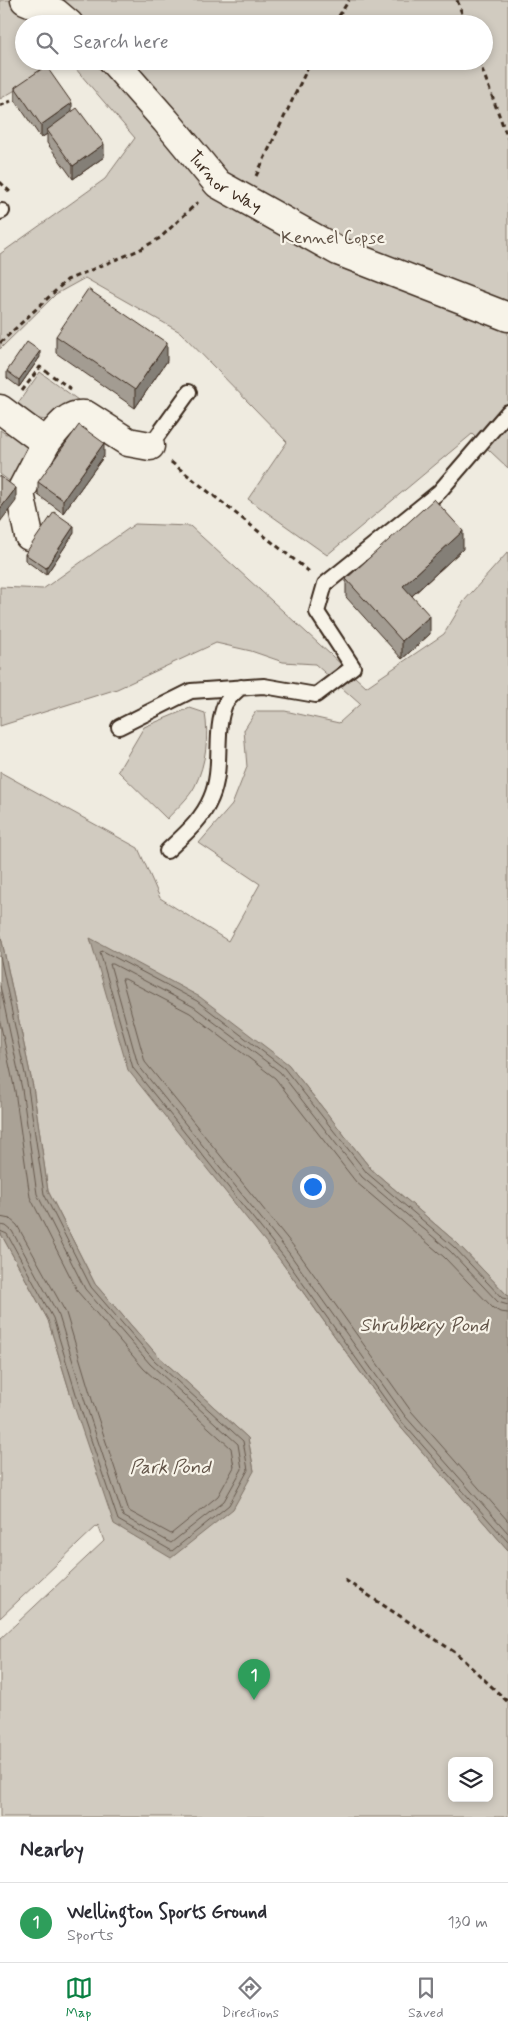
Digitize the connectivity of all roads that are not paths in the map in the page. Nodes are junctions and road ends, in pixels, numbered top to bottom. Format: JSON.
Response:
{"nodes":[{"id":1,"x":25,"y":0,"type":"edge"},
{"id":2,"x":58,"y":15,"type":"edge"},
{"id":3,"x":121,"y":70,"type":"edge"},
{"id":4,"x":508,"y":317,"type":"edge"},
{"id":5,"x":190,"y":392,"type":"dead end"},
{"id":6,"x":0,"y":409,"type":"edge"},
{"id":7,"x":508,"y":412,"type":"edge"},
{"id":8,"x":46,"y":443,"type":"junction"},
{"id":9,"x":150,"y":446,"type":"joint"},
{"id":10,"x":29,"y":536,"type":"dead end"},
{"id":11,"x":241,"y":687,"type":"junction"},
{"id":12,"x":119,"y":727,"type":"dead end"},
{"id":13,"x":168,"y":851,"type":"dead end"}],
"edges":[{"from":1,"to":2,"type":"street"},
{"from":3,"to":4,"type":"street","name":"Turnor Way"},
{"from":5,"to":9,"type":"lane"},
{"from":6,"to":8,"type":"street"},
{"from":7,"to":11,"type":"lane"},
{"from":8,"to":9,"type":"street"},
{"from":8,"to":10,"type":"street"},
{"from":11,"to":12,"type":"lane"},
{"from":11,"to":13,"type":"lane"}]}
